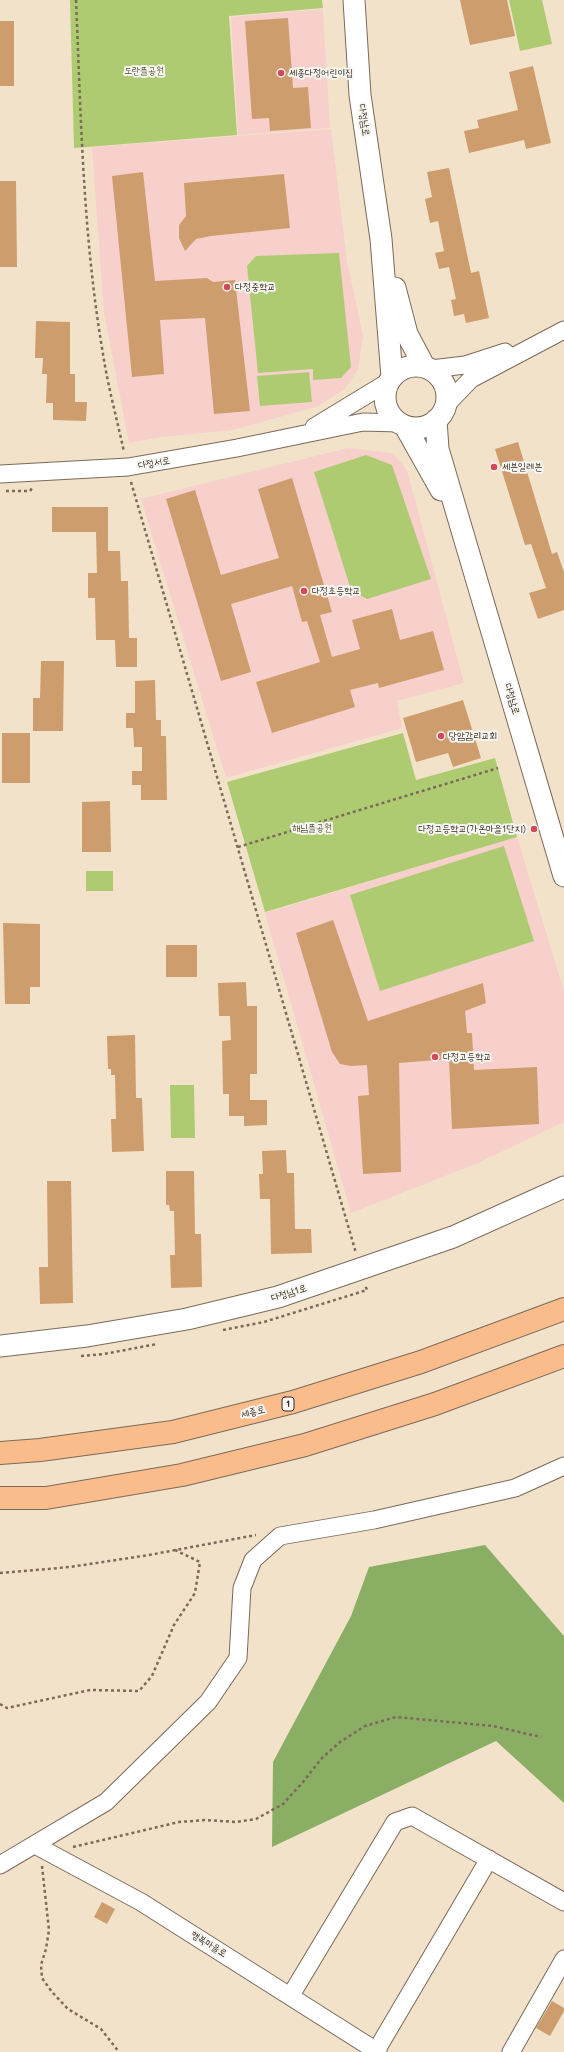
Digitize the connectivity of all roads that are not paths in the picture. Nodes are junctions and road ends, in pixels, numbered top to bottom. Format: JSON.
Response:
{"nodes":[{"id":1,"x":354,"y":0,"type":"edge"},
{"id":2,"x":381,"y":240,"type":"junction"},
{"id":3,"x":564,"y":330,"type":"edge"},
{"id":4,"x":548,"y":337,"type":"junction"},
{"id":5,"x":428,"y":368,"type":"junction"},
{"id":6,"x":390,"y":380,"type":"junction"},
{"id":7,"x":441,"y":413,"type":"junction"},
{"id":8,"x":402,"y":424,"type":"junction"},
{"id":9,"x":306,"y":432,"type":"junction"},
{"id":10,"x":0,"y":474,"type":"edge"},
{"id":11,"x":460,"y":522,"type":"junction"},
{"id":12,"x":564,"y":876,"type":"edge"},
{"id":13,"x":564,"y":1188,"type":"edge"},
{"id":14,"x":564,"y":1298,"type":"edge"},
{"id":15,"x":564,"y":1309,"type":"edge"},
{"id":16,"x":492,"y":1336,"type":"junction"},
{"id":17,"x":0,"y":1346,"type":"edge"},
{"id":18,"x":564,"y":1356,"type":"edge"},
{"id":19,"x":564,"y":1368,"type":"edge"},
{"id":20,"x":435,"y":1404,"type":"junction"},
{"id":21,"x":0,"y":1453,"type":"edge"},
{"id":22,"x":564,"y":1466,"type":"edge"},
{"id":23,"x":0,"y":1498,"type":"edge"},
{"id":24,"x":35,"y":1845,"type":"junction"},
{"id":25,"x":488,"y":1859,"type":"junction"},
{"id":26,"x":0,"y":1866,"type":"edge"},
{"id":27,"x":564,"y":1902,"type":"edge"},
{"id":28,"x":564,"y":1959,"type":"edge"},
{"id":29,"x":291,"y":1996,"type":"junction"},
{"id":30,"x":377,"y":2052,"type":"edge"},
{"id":31,"x":511,"y":2052,"type":"edge"}],
"edges":[{"from":1,"to":2,"type":"street","name":"다정남로"},
{"from":2,"to":5,"type":"street"},
{"from":2,"to":6,"type":"street"},
{"from":3,"to":4,"type":"street"},
{"from":4,"to":5,"type":"street"},
{"from":4,"to":7,"type":"street"},
{"from":5,"to":6,"type":"street"},
{"from":5,"to":7,"type":"street"},
{"from":6,"to":8,"type":"street"},
{"from":6,"to":9,"type":"street"},
{"from":7,"to":8,"type":"street"},
{"from":7,"to":11,"type":"street"},
{"from":8,"to":9,"type":"street","name":"다정서로"},
{"from":8,"to":11,"type":"street"},
{"from":9,"to":10,"type":"street","name":"다정서로"},
{"from":11,"to":12,"type":"street","name":"다정남로"},
{"from":13,"to":17,"type":"street","name":"다정남1로"},
{"from":14,"to":16,"type":"highway"},
{"from":15,"to":16,"type":"highway","name":"세종로","number":"1"},
{"from":16,"to":21,"type":"highway","name":"세종로","number":"1"},
{"from":18,"to":20,"type":"highway"},
{"from":19,"to":20,"type":"highway"},
{"from":20,"to":23,"type":"highway"},
{"from":22,"to":24,"type":"street"},
{"from":24,"to":26,"type":"street"},
{"from":24,"to":29,"type":"street","name":"행복마을로"},
{"from":25,"to":27,"type":"street"},
{"from":25,"to":29,"type":"street"},
{"from":25,"to":30,"type":"street"},
{"from":28,"to":31,"type":"street"},
{"from":29,"to":30,"type":"street","name":"행복마을로"}]}
